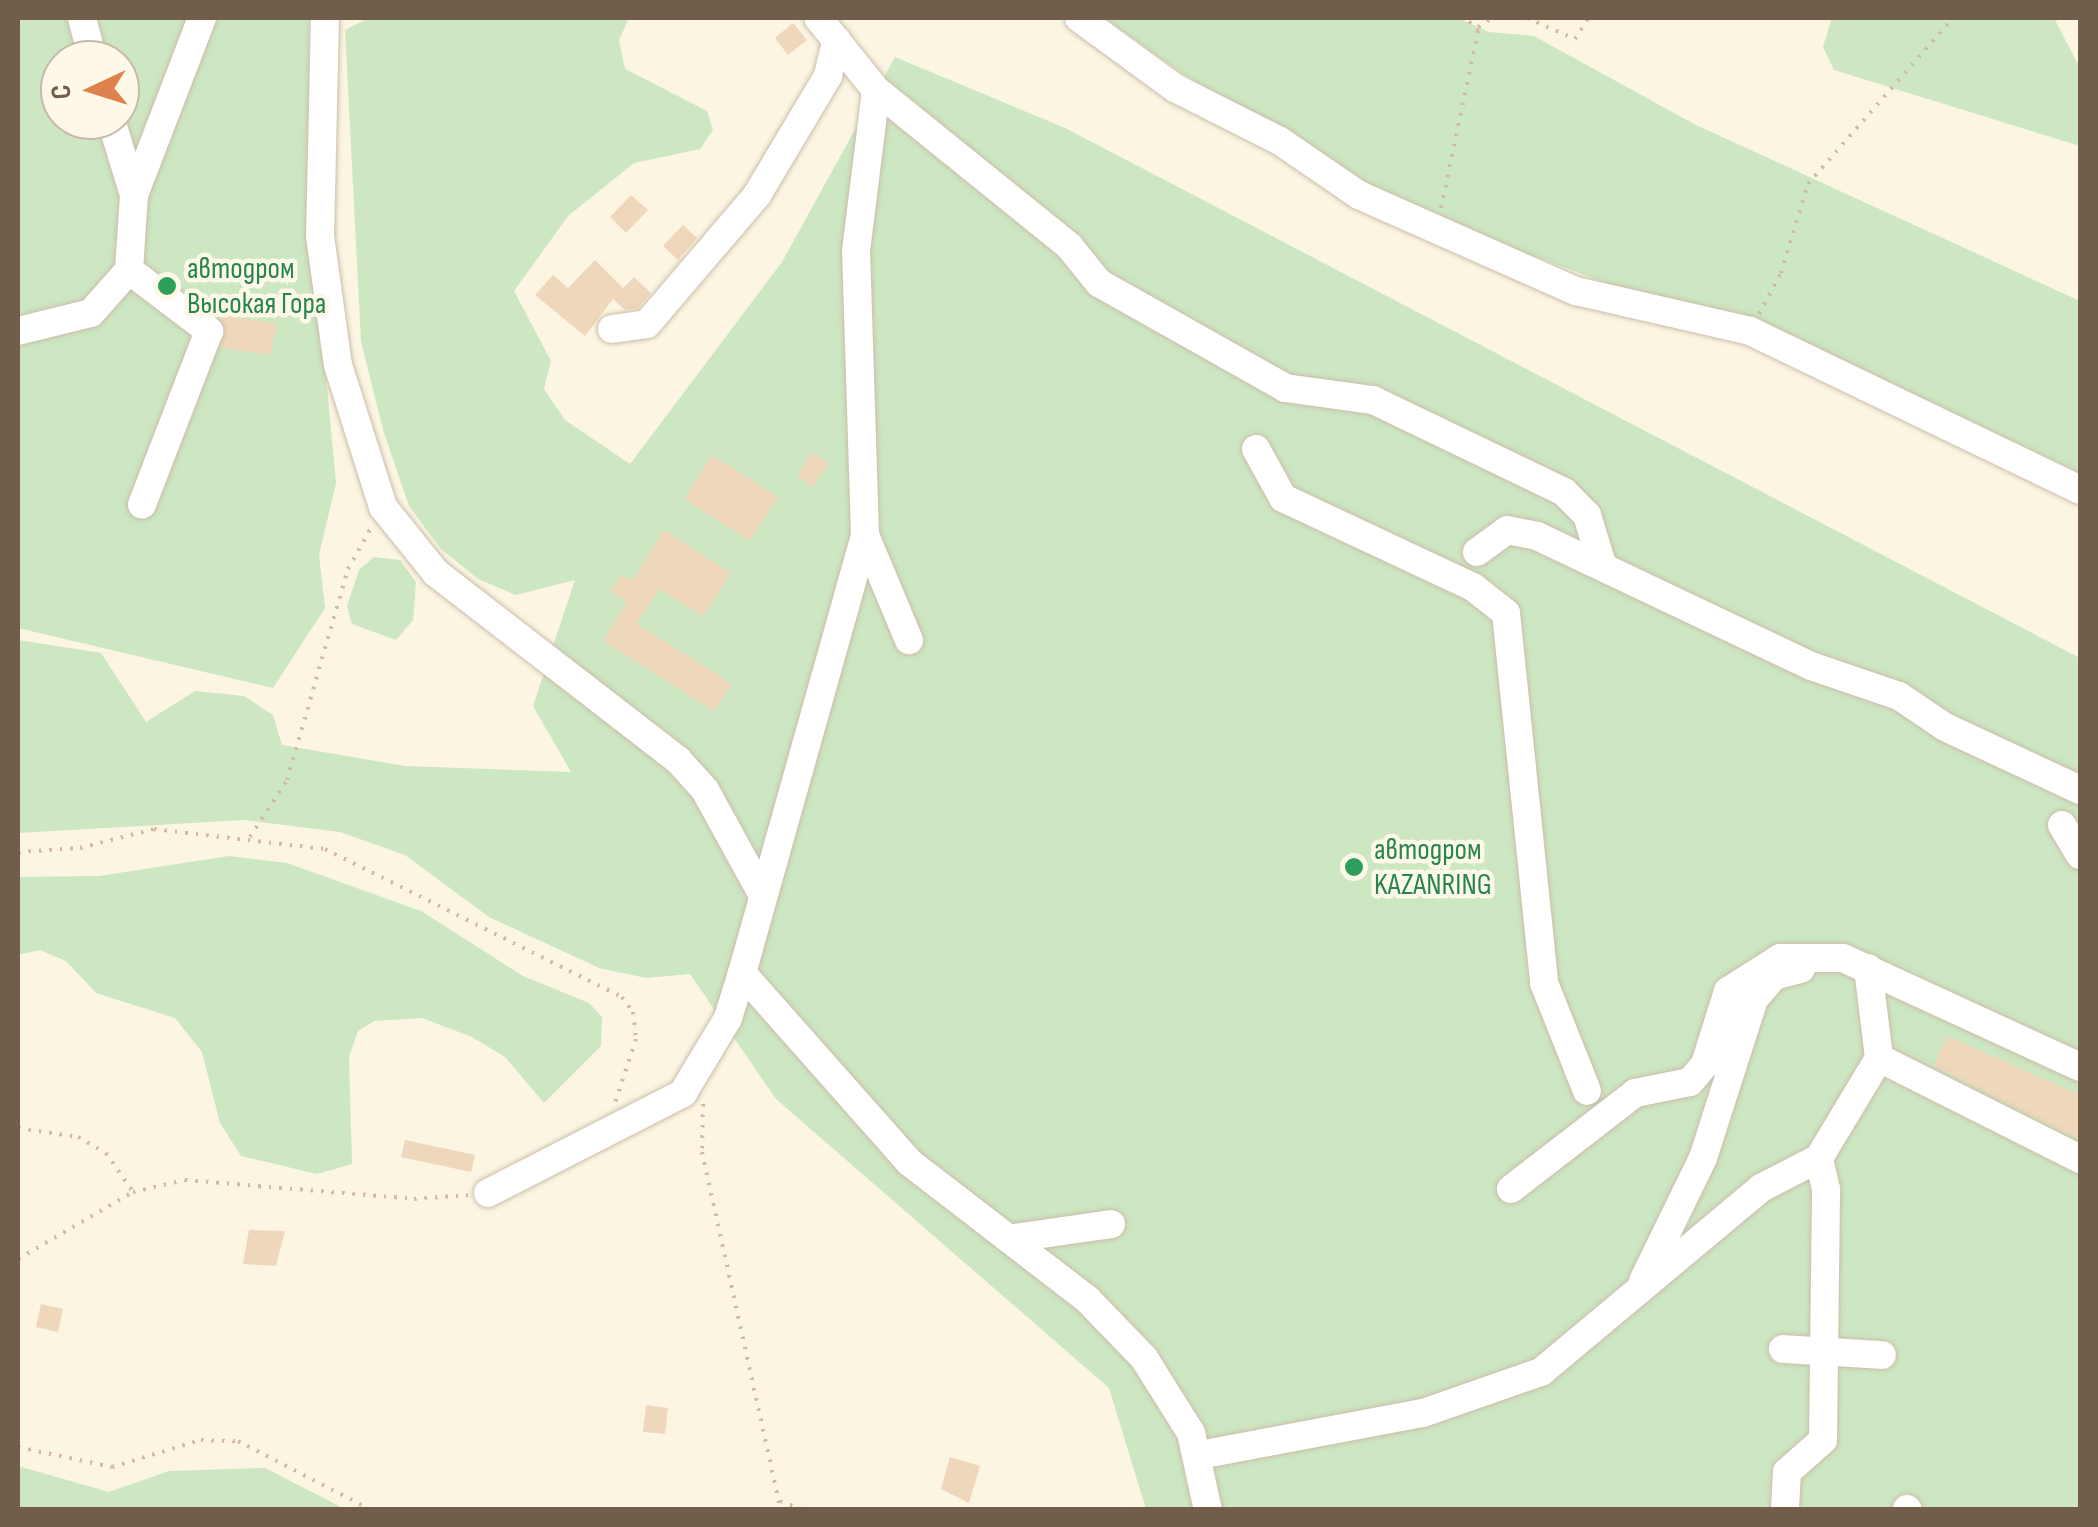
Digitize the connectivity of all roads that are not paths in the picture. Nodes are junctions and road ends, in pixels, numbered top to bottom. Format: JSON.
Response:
{"nodes":[{"id":1,"x":202,"y":18,"type":"edge"},
{"id":2,"x":326,"y":18,"type":"edge"},
{"id":3,"x":818,"y":18,"type":"edge"},
{"id":4,"x":1079,"y":18,"type":"edge"},
{"id":5,"x":836,"y":40,"type":"junction"},
{"id":6,"x":876,"y":90,"type":"junction"},
{"id":7,"x":117,"y":140,"type":"edge"},
{"id":8,"x":134,"y":195,"type":"junction"},
{"id":9,"x":129,"y":270,"type":"junction"},
{"id":10,"x":612,"y":330,"type":"dead end"},
{"id":11,"x":18,"y":331,"type":"edge"},
{"id":12,"x":1256,"y":449,"type":"dead end"},
{"id":13,"x":2080,"y":490,"type":"edge"},
{"id":14,"x":142,"y":505,"type":"dead end"},
{"id":15,"x":865,"y":535,"type":"junction"},
{"id":16,"x":1477,"y":552,"type":"dead end"},
{"id":17,"x":1602,"y":564,"type":"junction"},
{"id":18,"x":909,"y":640,"type":"dead end"},
{"id":19,"x":2080,"y":790,"type":"edge"},
{"id":20,"x":2062,"y":825,"type":"dead end"},
{"id":21,"x":2080,"y":855,"type":"edge"},
{"id":22,"x":760,"y":890,"type":"junction"},
{"id":23,"x":742,"y":973,"type":"junction"},
{"id":24,"x":1868,"y":976,"type":"junction"},
{"id":25,"x":1879,"y":1058,"type":"junction"},
{"id":26,"x":2080,"y":1067,"type":"edge"},
{"id":27,"x":1587,"y":1091,"type":"dead end"},
{"id":28,"x":1819,"y":1158,"type":"junction"},
{"id":29,"x":2080,"y":1158,"type":"edge"},
{"id":30,"x":1511,"y":1189,"type":"dead end"},
{"id":31,"x":488,"y":1193,"type":"road end"},
{"id":32,"x":1112,"y":1224,"type":"dead end"},
{"id":33,"x":1014,"y":1238,"type":"junction"},
{"id":34,"x":1638,"y":1292,"type":"junction"},
{"id":35,"x":1782,"y":1349,"type":"dead end"},
{"id":36,"x":1824,"y":1351,"type":"junction"},
{"id":37,"x":1882,"y":1355,"type":"dead end"},
{"id":38,"x":1200,"y":1455,"type":"junction"},
{"id":39,"x":1785,"y":1509,"type":"edge"},
{"id":40,"x":1208,"y":1510,"type":"edge"}],
"edges":[{"from":1,"to":8,"type":"lane"},
{"from":2,"to":22,"type":"lane"},
{"from":3,"to":5,"type":"lane"},
{"from":4,"to":13,"type":"lane"},
{"from":5,"to":6,"type":"lane"},
{"from":5,"to":10,"type":"lane"},
{"from":6,"to":15,"type":"lane"},
{"from":6,"to":17,"type":"lane"},
{"from":7,"to":8,"type":"lane"},
{"from":8,"to":9,"type":"lane"},
{"from":9,"to":11,"type":"lane"},
{"from":9,"to":14,"type":"lane"},
{"from":12,"to":27,"type":"lane"},
{"from":15,"to":18,"type":"lane"},
{"from":15,"to":22,"type":"lane"},
{"from":16,"to":17,"type":"lane"},
{"from":17,"to":19,"type":"lane"},
{"from":20,"to":21,"type":"lane"},
{"from":22,"to":23,"type":"lane"},
{"from":23,"to":31,"type":"lane"},
{"from":23,"to":33,"type":"lane"},
{"from":24,"to":25,"type":"lane"},
{"from":24,"to":26,"type":"lane"},
{"from":24,"to":30,"type":"lane"},
{"from":24,"to":34,"type":"lane"},
{"from":25,"to":28,"type":"lane"},
{"from":25,"to":29,"type":"lane"},
{"from":28,"to":34,"type":"lane"},
{"from":28,"to":36,"type":"lane"},
{"from":32,"to":33,"type":"lane"},
{"from":33,"to":38,"type":"lane"},
{"from":34,"to":38,"type":"lane"},
{"from":35,"to":36,"type":"lane"},
{"from":36,"to":37,"type":"lane"},
{"from":36,"to":39,"type":"lane"},
{"from":38,"to":40,"type":"lane"}]}
